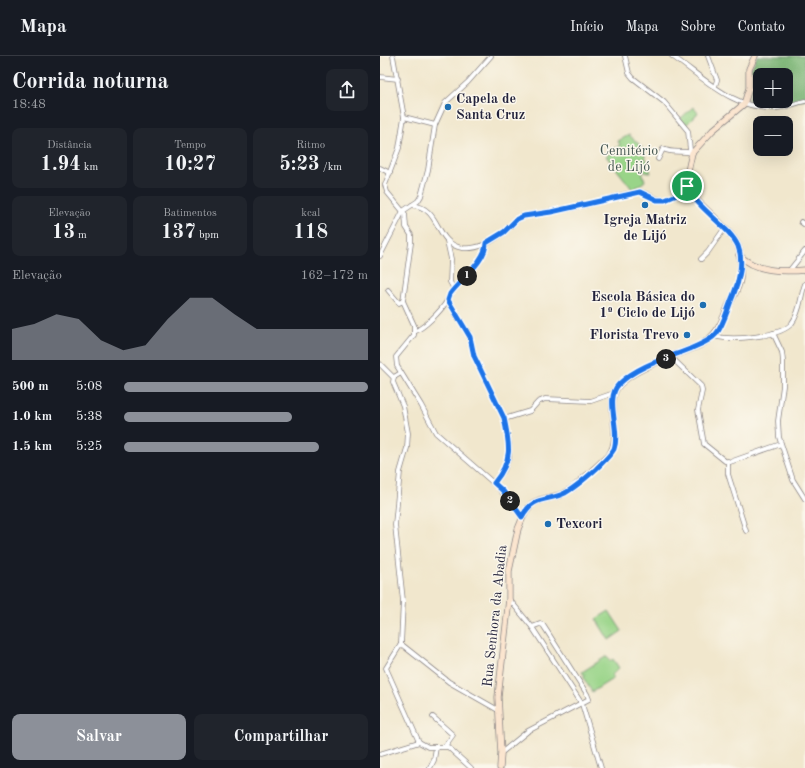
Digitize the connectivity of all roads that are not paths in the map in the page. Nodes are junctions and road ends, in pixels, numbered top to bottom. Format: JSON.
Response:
{"nodes":[{"id":1,"x":393,"y":56,"type":"edge"},
{"id":2,"x":491,"y":56,"type":"edge"},
{"id":3,"x":625,"y":56,"type":"edge"},
{"id":4,"x":672,"y":56,"type":"edge"},
{"id":5,"x":708,"y":56,"type":"edge"},
{"id":6,"x":755,"y":56,"type":"edge"},
{"id":7,"x":380,"y":77,"type":"edge"},
{"id":8,"x":398,"y":79,"type":"junction"},
{"id":9,"x":715,"y":86,"type":"junction"},
{"id":10,"x":805,"y":101,"type":"edge"},
{"id":11,"x":744,"y":104,"type":"junction"},
{"id":12,"x":404,"y":117,"type":"junction"},
{"id":13,"x":435,"y":125,"type":"junction"},
{"id":14,"x":692,"y":153,"type":"junction"},
{"id":15,"x":658,"y":160,"type":"dead end"},
{"id":16,"x":380,"y":168,"type":"edge"},
{"id":17,"x":390,"y":173,"type":"junction"},
{"id":18,"x":385,"y":184,"type":"junction"},
{"id":19,"x":380,"y":186,"type":"edge"},
{"id":20,"x":687,"y":186,"type":"junction"},
{"id":21,"x":679,"y":194,"type":"junction"},
{"id":22,"x":691,"y":194,"type":"junction"},
{"id":23,"x":421,"y":196,"type":"junction"},
{"id":24,"x":412,"y":205,"type":"junction"},
{"id":25,"x":423,"y":206,"type":"junction"},
{"id":26,"x":403,"y":211,"type":"junction"},
{"id":27,"x":724,"y":229,"type":"junction"},
{"id":28,"x":447,"y":241,"type":"junction"},
{"id":29,"x":486,"y":243,"type":"junction"},
{"id":30,"x":805,"y":251,"type":"edge"},
{"id":31,"x":740,"y":255,"type":"junction"},
{"id":32,"x":380,"y":256,"type":"edge"},
{"id":33,"x":701,"y":259,"type":"dead end"},
{"id":34,"x":805,"y":270,"type":"edge"},
{"id":35,"x":789,"y":271,"type":"junction"},
{"id":36,"x":805,"y":284,"type":"edge"},
{"id":37,"x":454,"y":289,"type":"junction"},
{"id":38,"x":388,"y":290,"type":"dead end"},
{"id":39,"x":403,"y":300,"type":"junction"},
{"id":40,"x":448,"y":300,"type":"junction"},
{"id":41,"x":414,"y":332,"type":"junction"},
{"id":42,"x":773,"y":333,"type":"junction"},
{"id":43,"x":714,"y":336,"type":"junction"},
{"id":44,"x":671,"y":357,"type":"junction"},
{"id":45,"x":380,"y":364,"type":"edge"},
{"id":46,"x":401,"y":373,"type":"junction"},
{"id":47,"x":394,"y":378,"type":"junction"},
{"id":48,"x":614,"y":393,"type":"junction"},
{"id":49,"x":504,"y":419,"type":"junction"},
{"id":50,"x":781,"y":444,"type":"junction"},
{"id":51,"x":728,"y":462,"type":"junction"},
{"id":52,"x":494,"y":483,"type":"junction"},
{"id":53,"x":805,"y":499,"type":"edge"},
{"id":54,"x":522,"y":517,"type":"junction"},
{"id":55,"x":746,"y":531,"type":"dead end"},
{"id":56,"x":509,"y":599,"type":"junction"},
{"id":57,"x":532,"y":627,"type":"junction"},
{"id":58,"x":401,"y":644,"type":"junction"},
{"id":59,"x":582,"y":704,"type":"junction"},
{"id":60,"x":498,"y":710,"type":"junction"},
{"id":61,"x":433,"y":717,"type":"dead end"},
{"id":62,"x":419,"y":742,"type":"junction"},
{"id":63,"x":445,"y":746,"type":"junction"},
{"id":64,"x":436,"y":747,"type":"junction"},
{"id":65,"x":501,"y":753,"type":"junction"},
{"id":66,"x":380,"y":754,"type":"edge"},
{"id":67,"x":430,"y":768,"type":"edge"},
{"id":68,"x":471,"y":768,"type":"edge"},
{"id":69,"x":500,"y":768,"type":"edge"},
{"id":70,"x":601,"y":768,"type":"edge"}],
"edges":[{"from":1,"to":8,"type":"street"},
{"from":2,"to":13,"type":"street"},
{"from":3,"to":14,"type":"street"},
{"from":4,"to":9,"type":"street"},
{"from":5,"to":9,"type":"street"},
{"from":6,"to":11,"type":"main road"},
{"from":7,"to":8,"type":"street"},
{"from":8,"to":12,"type":"street"},
{"from":9,"to":11,"type":"street"},
{"from":10,"to":11,"type":"street"},
{"from":11,"to":14,"type":"main road"},
{"from":12,"to":13,"type":"street"},
{"from":12,"to":17,"type":"street"},
{"from":13,"to":23,"type":"street"},
{"from":14,"to":15,"type":"street"},
{"from":14,"to":20,"type":"main road"},
{"from":16,"to":17,"type":"street"},
{"from":17,"to":18,"type":"street"},
{"from":18,"to":19,"type":"street"},
{"from":18,"to":26,"type":"street"},
{"from":20,"to":21,"type":"street"},
{"from":20,"to":22,"type":"main road"},
{"from":21,"to":22,"type":"street"},
{"from":21,"to":29,"type":"street"},
{"from":22,"to":27,"type":"main road"},
{"from":23,"to":24,"type":"street"},
{"from":23,"to":25,"type":"street"},
{"from":24,"to":25,"type":"street"},
{"from":24,"to":26,"type":"street"},
{"from":25,"to":28,"type":"street"},
{"from":26,"to":32,"type":"street"},
{"from":26,"to":39,"type":"street"},
{"from":27,"to":31,"type":"main road"},
{"from":27,"to":33,"type":"street"},
{"from":28,"to":29,"type":"street"},
{"from":28,"to":37,"type":"street"},
{"from":29,"to":37,"type":"street"},
{"from":30,"to":35,"type":"street"},
{"from":31,"to":35,"type":"main road"},
{"from":31,"to":43,"type":"main road"},
{"from":34,"to":35,"type":"main road"},
{"from":36,"to":42,"type":"street"},
{"from":37,"to":40,"type":"street"},
{"from":38,"to":39,"type":"street"},
{"from":39,"to":41,"type":"street"},
{"from":40,"to":41,"type":"street"},
{"from":40,"to":49,"type":"street"},
{"from":41,"to":46,"type":"street"},
{"from":42,"to":43,"type":"street"},
{"from":42,"to":50,"type":"street"},
{"from":43,"to":44,"type":"main road"},
{"from":44,"to":48,"type":"main road"},
{"from":44,"to":51,"type":"street"},
{"from":45,"to":47,"type":"street"},
{"from":46,"to":47,"type":"street"},
{"from":46,"to":52,"type":"street"},
{"from":47,"to":58,"type":"street"},
{"from":48,"to":49,"type":"street"},
{"from":48,"to":54,"type":"main road","name":"Rua Senhora da Abadia"},
{"from":49,"to":52,"type":"street"},
{"from":50,"to":51,"type":"street"},
{"from":50,"to":53,"type":"street"},
{"from":51,"to":55,"type":"street"},
{"from":52,"to":54,"type":"street"},
{"from":54,"to":56,"type":"main road","name":"Rua Senhora da Abadia"},
{"from":56,"to":57,"type":"street"},
{"from":56,"to":60,"type":"main road","name":"Rua Senhora da Abadia"},
{"from":57,"to":59,"type":"street"},
{"from":57,"to":59,"type":"street"},
{"from":58,"to":60,"type":"street"},
{"from":58,"to":62,"type":"street"},
{"from":59,"to":65,"type":"street"},
{"from":59,"to":70,"type":"street"},
{"from":60,"to":65,"type":"main road","name":"Rua Senhora da Abadia"},
{"from":61,"to":63,"type":"street"},
{"from":62,"to":64,"type":"street"},
{"from":62,"to":66,"type":"street"},
{"from":63,"to":64,"type":"street"},
{"from":63,"to":68,"type":"street"},
{"from":64,"to":67,"type":"street"},
{"from":65,"to":69,"type":"main road","name":"Rua Senhora da Abadia"}]}
